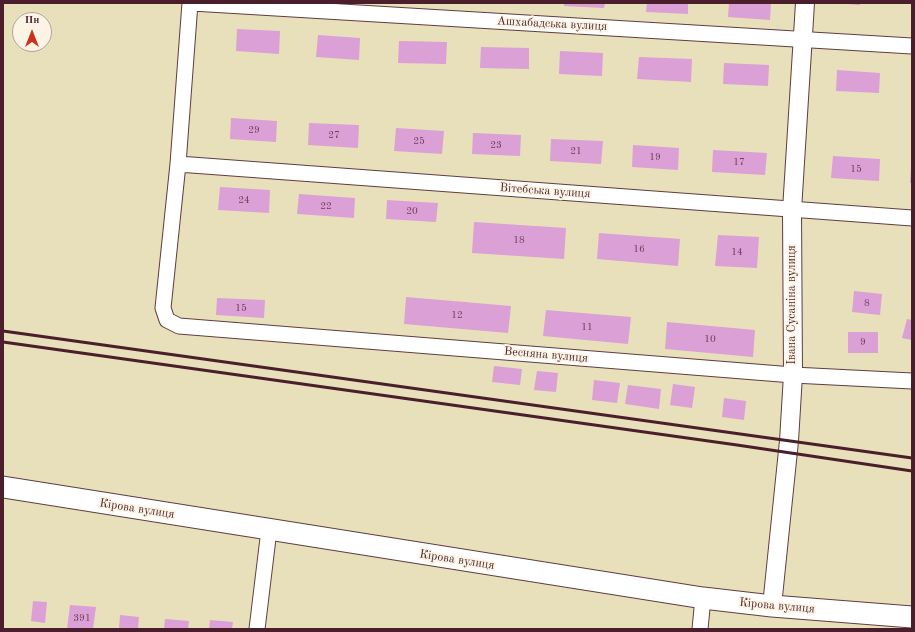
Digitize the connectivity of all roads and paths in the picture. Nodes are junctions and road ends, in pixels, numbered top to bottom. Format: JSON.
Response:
{"nodes":[{"id":1,"x":191,"y":3,"type":"edge"},
{"id":2,"x":805,"y":3,"type":"edge"},
{"id":3,"x":803,"y":39,"type":"junction"},
{"id":4,"x":912,"y":46,"type":"edge"},
{"id":5,"x":178,"y":164,"type":"junction"},
{"id":6,"x":792,"y":210,"type":"junction"},
{"id":7,"x":912,"y":218,"type":"edge"},
{"id":8,"x":792,"y":375,"type":"junction"},
{"id":9,"x":912,"y":381,"type":"edge"},
{"id":10,"x":3,"y":487,"type":"edge"},
{"id":11,"x":269,"y":530,"type":"junction"},
{"id":12,"x":703,"y":598,"type":"junction"},
{"id":13,"x":772,"y":606,"type":"junction"},
{"id":14,"x":912,"y":618,"type":"edge"},
{"id":15,"x":258,"y":629,"type":"edge"},
{"id":16,"x":700,"y":629,"type":"edge"}],
"edges":[{"from":1,"to":3,"type":"street","name":"Ашхабадська вулиця"},
{"from":1,"to":5,"type":"street"},
{"from":2,"to":3,"type":"street","name":"Івана Сусаніна вулиця"},
{"from":3,"to":4,"type":"street","name":"Ашхабадська вулиця"},
{"from":3,"to":6,"type":"street","name":"Івана Сусаніна вулиця"},
{"from":5,"to":6,"type":"street","name":"Вітебська вулиця"},
{"from":5,"to":8,"type":"street","name":"Весняна вулиця"},
{"from":6,"to":7,"type":"street","name":"Вітебська вулиця"},
{"from":6,"to":8,"type":"street","name":"Івана Сусаніна вулиця"},
{"from":8,"to":9,"type":"street","name":"Весняна вулиця"},
{"from":8,"to":13,"type":"street","name":"Івана Сусаніна вулиця"},
{"from":10,"to":11,"type":"main road","name":"Кірова вулиця"},
{"from":11,"to":12,"type":"main road","name":"Кірова вулиця"},
{"from":11,"to":15,"type":"street"},
{"from":12,"to":13,"type":"main road","name":"Кірова вулиця"},
{"from":12,"to":16,"type":"street"},
{"from":13,"to":14,"type":"main road","name":"Кірова вулиця"}]}
